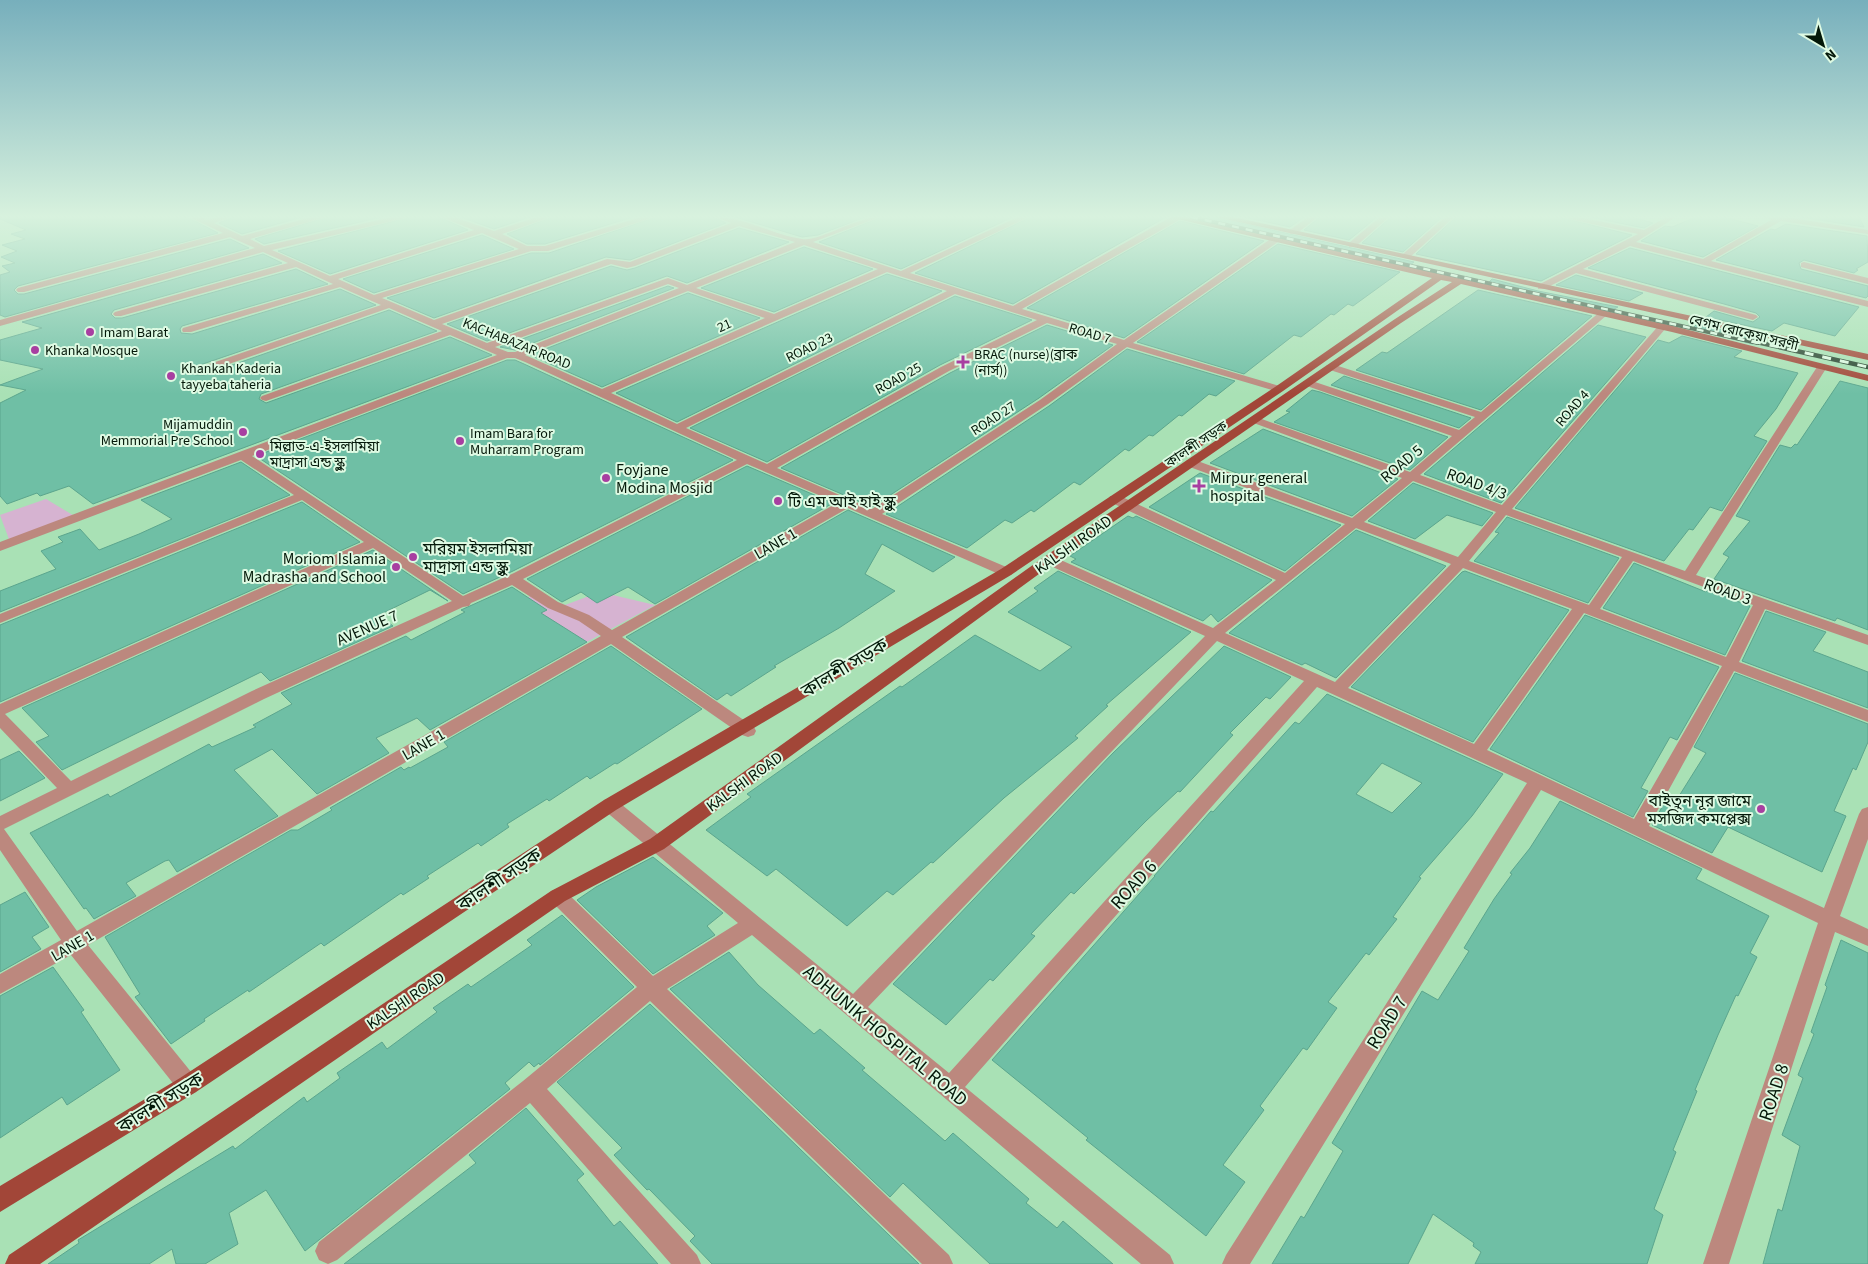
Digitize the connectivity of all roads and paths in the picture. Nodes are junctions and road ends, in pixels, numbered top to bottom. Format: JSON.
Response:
{"nodes":[{"id":1,"x":73,"y":276,"type":"edge"},
{"id":2,"x":167,"y":276,"type":"edge"},
{"id":3,"x":253,"y":276,"type":"edge"},
{"id":4,"x":322,"y":276,"type":"edge"},
{"id":5,"x":338,"y":276,"type":"edge"},
{"id":6,"x":442,"y":276,"type":"edge"},
{"id":7,"x":568,"y":276,"type":"edge"},
{"id":8,"x":718,"y":276,"type":"edge"},
{"id":9,"x":741,"y":276,"type":"edge"},
{"id":10,"x":869,"y":276,"type":"edge"},
{"id":11,"x":907,"y":276,"type":"edge"},
{"id":12,"x":1074,"y":276,"type":"edge"},
{"id":13,"x":1223,"y":276,"type":"edge"},
{"id":14,"x":1435,"y":276,"type":"edge"},
{"id":15,"x":1493,"y":276,"type":"edge"},
{"id":16,"x":1564,"y":276,"type":"edge"},
{"id":17,"x":1599,"y":276,"type":"edge"},
{"id":18,"x":1759,"y":276,"type":"edge"},
{"id":19,"x":1847,"y":276,"type":"edge"},
{"id":20,"x":1440,"y":277,"type":"junction"},
{"id":21,"x":329,"y":279,"type":"junction"},
{"id":22,"x":1460,"y":281,"type":"junction"},
{"id":23,"x":1868,"y":281,"type":"edge"},
{"id":24,"x":341,"y":284,"type":"junction"},
{"id":25,"x":690,"y":287,"type":"junction"},
{"id":26,"x":1541,"y":287,"type":"junction"},
{"id":27,"x":21,"y":290,"type":"dead end"},
{"id":28,"x":954,"y":291,"type":"junction"},
{"id":29,"x":701,"y":292,"type":"junction"},
{"id":30,"x":373,"y":298,"type":"junction"},
{"id":31,"x":1868,"y":304,"type":"edge"},
{"id":32,"x":389,"y":305,"type":"junction"},
{"id":33,"x":1014,"y":310,"type":"junction"},
{"id":34,"x":1604,"y":313,"type":"junction"},
{"id":35,"x":118,"y":314,"type":"dead end"},
{"id":36,"x":1753,"y":317,"type":"dead end"},
{"id":37,"x":775,"y":318,"type":"junction"},
{"id":38,"x":1046,"y":320,"type":"junction"},
{"id":39,"x":0,"y":323,"type":"edge"},
{"id":40,"x":433,"y":324,"type":"junction"},
{"id":41,"x":1664,"y":326,"type":"junction"},
{"id":42,"x":187,"y":330,"type":"dead end"},
{"id":43,"x":452,"y":332,"type":"junction"},
{"id":44,"x":1126,"y":343,"type":"junction"},
{"id":45,"x":488,"y":346,"type":"junction"},
{"id":46,"x":511,"y":355,"type":"junction"},
{"id":47,"x":1868,"y":357,"type":"edge"},
{"id":48,"x":528,"y":360,"type":"junction"},
{"id":49,"x":1822,"y":366,"type":"junction"},
{"id":50,"x":1331,"y":367,"type":"junction"},
{"id":51,"x":200,"y":372,"type":"dead end"},
{"id":52,"x":1868,"y":378,"type":"edge"},
{"id":53,"x":1308,"y":383,"type":"junction"},
{"id":54,"x":1279,"y":389,"type":"junction"},
{"id":55,"x":602,"y":393,"type":"junction"},
{"id":56,"x":266,"y":398,"type":"dead end"},
{"id":57,"x":1483,"y":416,"type":"junction"},
{"id":58,"x":1255,"y":420,"type":"junction"},
{"id":59,"x":677,"y":428,"type":"junction"},
{"id":60,"x":1461,"y":434,"type":"junction"},
{"id":61,"x":244,"y":456,"type":"junction"},
{"id":62,"x":746,"y":460,"type":"junction"},
{"id":63,"x":1191,"y":463,"type":"junction"},
{"id":64,"x":768,"y":468,"type":"junction"},
{"id":65,"x":1412,"y":476,"type":"junction"},
{"id":66,"x":304,"y":495,"type":"junction"},
{"id":67,"x":1122,"y":502,"type":"junction"},
{"id":68,"x":847,"y":503,"type":"junction"},
{"id":69,"x":1504,"y":510,"type":"junction"},
{"id":70,"x":873,"y":514,"type":"junction"},
{"id":71,"x":1354,"y":523,"type":"junction"},
{"id":72,"x":375,"y":542,"type":"junction"},
{"id":73,"x":0,"y":547,"type":"edge"},
{"id":74,"x":1630,"y":556,"type":"junction"},
{"id":75,"x":1049,"y":560,"type":"junction"},
{"id":76,"x":1461,"y":562,"type":"junction"},
{"id":77,"x":1006,"y":572,"type":"junction"},
{"id":78,"x":1688,"y":577,"type":"junction"},
{"id":79,"x":513,"y":579,"type":"junction"},
{"id":80,"x":1286,"y":579,"type":"junction"},
{"id":81,"x":464,"y":603,"type":"junction"},
{"id":82,"x":1761,"y":603,"type":"junction"},
{"id":83,"x":1587,"y":609,"type":"junction"},
{"id":84,"x":0,"y":619,"type":"edge"},
{"id":85,"x":1215,"y":634,"type":"junction"},
{"id":86,"x":611,"y":637,"type":"junction"},
{"id":87,"x":1868,"y":640,"type":"edge"},
{"id":88,"x":1731,"y":663,"type":"junction"},
{"id":89,"x":1315,"y":679,"type":"junction"},
{"id":90,"x":1338,"y":689,"type":"junction"},
{"id":91,"x":0,"y":710,"type":"edge"},
{"id":92,"x":1868,"y":716,"type":"edge"},
{"id":93,"x":0,"y":718,"type":"edge"},
{"id":94,"x":748,"y":731,"type":"dead end"},
{"id":95,"x":1477,"y":752,"type":"junction"},
{"id":96,"x":1538,"y":780,"type":"junction"},
{"id":97,"x":68,"y":790,"type":"junction"},
{"id":98,"x":610,"y":805,"type":"junction"},
{"id":99,"x":1868,"y":815,"type":"edge"},
{"id":100,"x":0,"y":824,"type":"edge"},
{"id":101,"x":1638,"y":829,"type":"junction"},
{"id":102,"x":0,"y":834,"type":"edge"},
{"id":103,"x":657,"y":844,"type":"junction"},
{"id":104,"x":558,"y":896,"type":"junction"},
{"id":105,"x":1829,"y":920,"type":"junction"},
{"id":106,"x":752,"y":924,"type":"junction"},
{"id":107,"x":1868,"y":938,"type":"edge"},
{"id":108,"x":74,"y":943,"type":"junction"},
{"id":109,"x":0,"y":985,"type":"edge"},
{"id":110,"x":651,"y":988,"type":"junction"},
{"id":111,"x":853,"y":1008,"type":"junction"},
{"id":112,"x":188,"y":1085,"type":"junction"},
{"id":113,"x":531,"y":1088,"type":"junction"},
{"id":114,"x":950,"y":1088,"type":"junction"},
{"id":115,"x":0,"y":1200,"type":"edge"},
{"id":116,"x":328,"y":1251,"type":"dead end"},
{"id":117,"x":18,"y":1264,"type":"edge"},
{"id":118,"x":688,"y":1264,"type":"edge"},
{"id":119,"x":940,"y":1264,"type":"edge"},
{"id":120,"x":1161,"y":1264,"type":"edge"},
{"id":121,"x":1235,"y":1264,"type":"edge"},
{"id":122,"x":1716,"y":1264,"type":"edge"}],
"edges":[{"from":1,"to":27,"type":"street"},
{"from":2,"to":39,"type":"street"},
{"from":3,"to":35,"type":"street"},
{"from":4,"to":21,"type":"street","name":"KACHABAZAR ROAD"},
{"from":5,"to":21,"type":"street"},
{"from":6,"to":30,"type":"street"},
{"from":7,"to":40,"type":"street"},
{"from":8,"to":25,"type":"street"},
{"from":9,"to":29,"type":"street"},
{"from":10,"to":37,"type":"street","name":"21"},
{"from":11,"to":28,"type":"street","name":"ROAD 7"},
{"from":12,"to":33,"type":"street"},
{"from":13,"to":44,"type":"street","name":"ROAD 27"},
{"from":14,"to":20,"type":"main road","name":"বেগম রোকেয়া সরণী"},
{"from":15,"to":26,"type":"main road","name":"বেগম রোকেয়া সরণী"},
{"from":16,"to":26,"type":"street"},
{"from":17,"to":36,"type":"street"},
{"from":18,"to":31,"type":"street"},
{"from":19,"to":23,"type":"street"},
{"from":20,"to":22,"type":"main road","name":"বেগম রোকেয়া সরণী"},
{"from":20,"to":54,"type":"main road","name":"কালশী সড়ক"},
{"from":21,"to":24,"type":"street","name":"KACHABAZAR ROAD"},
{"from":22,"to":34,"type":"main road","name":"বেগম রোকেয়া সরণী"},
{"from":22,"to":50,"type":"main road","name":"KALSHI ROAD"},
{"from":24,"to":30,"type":"street","name":"KACHABAZAR ROAD"},
{"from":24,"to":42,"type":"street"},
{"from":25,"to":29,"type":"street"},
{"from":25,"to":45,"type":"street"},
{"from":25,"to":46,"type":"street"},
{"from":26,"to":47,"type":"main road","name":"বেগম রোকেয়া সরণী"},
{"from":28,"to":33,"type":"street","name":"ROAD 7"},
{"from":28,"to":59,"type":"street","name":"ROAD 23"},
{"from":29,"to":37,"type":"street"},
{"from":29,"to":48,"type":"street"},
{"from":30,"to":32,"type":"street","name":"KACHABAZAR ROAD"},
{"from":32,"to":40,"type":"street","name":"KACHABAZAR ROAD"},
{"from":32,"to":51,"type":"street"},
{"from":33,"to":38,"type":"street","name":"ROAD 7"},
{"from":34,"to":41,"type":"main road","name":"বেগম রোকেয়া সরণী"},
{"from":34,"to":57,"type":"street","name":"ROAD 5"},
{"from":37,"to":55,"type":"street","name":"21"},
{"from":38,"to":44,"type":"street","name":"ROAD 7"},
{"from":38,"to":64,"type":"street","name":"ROAD 25"},
{"from":40,"to":43,"type":"street","name":"KACHABAZAR ROAD"},
{"from":41,"to":49,"type":"main road","name":"বেগম রোকেয়া সরণী"},
{"from":41,"to":69,"type":"street","name":"ROAD 4"},
{"from":43,"to":45,"type":"street","name":"KACHABAZAR ROAD"},
{"from":43,"to":56,"type":"street"},
{"from":44,"to":54,"type":"street","name":"ROAD 7"},
{"from":44,"to":70,"type":"street","name":"ROAD 27"},
{"from":45,"to":46,"type":"street","name":"KACHABAZAR ROAD"},
{"from":46,"to":48,"type":"street","name":"KACHABAZAR ROAD"},
{"from":46,"to":61,"type":"street"},
{"from":48,"to":55,"type":"street","name":"KACHABAZAR ROAD"},
{"from":49,"to":52,"type":"main road","name":"বেগম রোকেয়া সরণী"},
{"from":49,"to":78,"type":"street","name":"ROAD 3"},
{"from":50,"to":53,"type":"main road","name":"KALSHI ROAD"},
{"from":50,"to":57,"type":"street"},
{"from":53,"to":58,"type":"main road","name":"KALSHI ROAD"},
{"from":53,"to":60,"type":"street"},
{"from":54,"to":67,"type":"main road","name":"কালশী সড়ক"},
{"from":55,"to":59,"type":"street","name":"KACHABAZAR ROAD"},
{"from":57,"to":60,"type":"street","name":"ROAD 5"},
{"from":58,"to":63,"type":"main road","name":"KALSHI ROAD"},
{"from":58,"to":65,"type":"street","name":"ROAD 4/3"},
{"from":59,"to":62,"type":"street","name":"KACHABAZAR ROAD"},
{"from":60,"to":65,"type":"street","name":"ROAD 5"},
{"from":61,"to":66,"type":"street"},
{"from":61,"to":73,"type":"street"},
{"from":62,"to":64,"type":"street","name":"KACHABAZAR ROAD"},
{"from":62,"to":79,"type":"street","name":"AVENUE 7"},
{"from":63,"to":67,"type":"main road","name":"KALSHI ROAD"},
{"from":63,"to":71,"type":"street"},
{"from":64,"to":68,"type":"street","name":"KACHABAZAR ROAD"},
{"from":65,"to":69,"type":"street","name":"ROAD 4/3"},
{"from":65,"to":71,"type":"street","name":"ROAD 5"},
{"from":66,"to":72,"type":"street"},
{"from":66,"to":84,"type":"street"},
{"from":67,"to":75,"type":"main road","name":"KALSHI ROAD"},
{"from":67,"to":77,"type":"main road","name":"কালশী সড়ক"},
{"from":67,"to":80,"type":"street"},
{"from":68,"to":70,"type":"street","name":"KACHABAZAR ROAD"},
{"from":68,"to":86,"type":"street","name":"LANE 1"},
{"from":69,"to":74,"type":"street","name":"ROAD 4/3"},
{"from":69,"to":76,"type":"street","name":"ROAD 4"},
{"from":70,"to":77,"type":"street","name":"KACHABAZAR ROAD"},
{"from":71,"to":76,"type":"street"},
{"from":71,"to":80,"type":"street","name":"ROAD 5"},
{"from":72,"to":81,"type":"street"},
{"from":72,"to":91,"type":"street"},
{"from":74,"to":78,"type":"street","name":"ROAD 4/3"},
{"from":74,"to":83,"type":"street"},
{"from":75,"to":85,"type":"street"},
{"from":75,"to":103,"type":"main road","name":"KALSHI ROAD"},
{"from":76,"to":83,"type":"street"},
{"from":76,"to":90,"type":"street","name":"ROAD 4"},
{"from":77,"to":98,"type":"main road","name":"কালশী সড়ক"},
{"from":78,"to":82,"type":"street","name":"ROAD 3"},
{"from":79,"to":81,"type":"street","name":"AVENUE 7"},
{"from":79,"to":86,"type":"street"},
{"from":80,"to":85,"type":"street","name":"ROAD 5"},
{"from":81,"to":97,"type":"street","name":"AVENUE 7"},
{"from":82,"to":87,"type":"street"},
{"from":82,"to":88,"type":"street","name":"ROAD 3"},
{"from":83,"to":88,"type":"street"},
{"from":83,"to":95,"type":"street"},
{"from":85,"to":89,"type":"street"},
{"from":85,"to":111,"type":"street"},
{"from":86,"to":94,"type":"street"},
{"from":86,"to":108,"type":"street","name":"LANE 1"},
{"from":88,"to":92,"type":"street"},
{"from":88,"to":101,"type":"street","name":"ROAD 3"},
{"from":89,"to":90,"type":"street"},
{"from":89,"to":114,"type":"street","name":"ROAD 6"},
{"from":90,"to":95,"type":"street"},
{"from":93,"to":97,"type":"street"},
{"from":95,"to":96,"type":"street"},
{"from":96,"to":101,"type":"street"},
{"from":96,"to":121,"type":"street","name":"ROAD 7"},
{"from":97,"to":100,"type":"street","name":"AVENUE 7"},
{"from":98,"to":103,"type":"street","name":"ADHUNIK HOSPITAL ROAD"},
{"from":98,"to":112,"type":"main road","name":"কালশী সড়ক"},
{"from":99,"to":105,"type":"street","name":"ROAD 8"},
{"from":101,"to":105,"type":"street"},
{"from":102,"to":108,"type":"street"},
{"from":103,"to":104,"type":"main road","name":"KALSHI ROAD"},
{"from":103,"to":106,"type":"street","name":"ADHUNIK HOSPITAL ROAD"},
{"from":104,"to":110,"type":"street"},
{"from":104,"to":117,"type":"main road","name":"KALSHI ROAD"},
{"from":105,"to":107,"type":"street"},
{"from":105,"to":122,"type":"street","name":"ROAD 8"},
{"from":106,"to":110,"type":"street"},
{"from":106,"to":111,"type":"street","name":"ADHUNIK HOSPITAL ROAD"},
{"from":108,"to":109,"type":"street","name":"LANE 1"},
{"from":108,"to":112,"type":"street"},
{"from":110,"to":113,"type":"street"},
{"from":110,"to":119,"type":"street"},
{"from":111,"to":114,"type":"street","name":"ADHUNIK HOSPITAL ROAD"},
{"from":112,"to":115,"type":"main road","name":"কালশী সড়ক"},
{"from":113,"to":116,"type":"street"},
{"from":113,"to":118,"type":"street"},
{"from":114,"to":120,"type":"street","name":"ADHUNIK HOSPITAL ROAD"}]}
